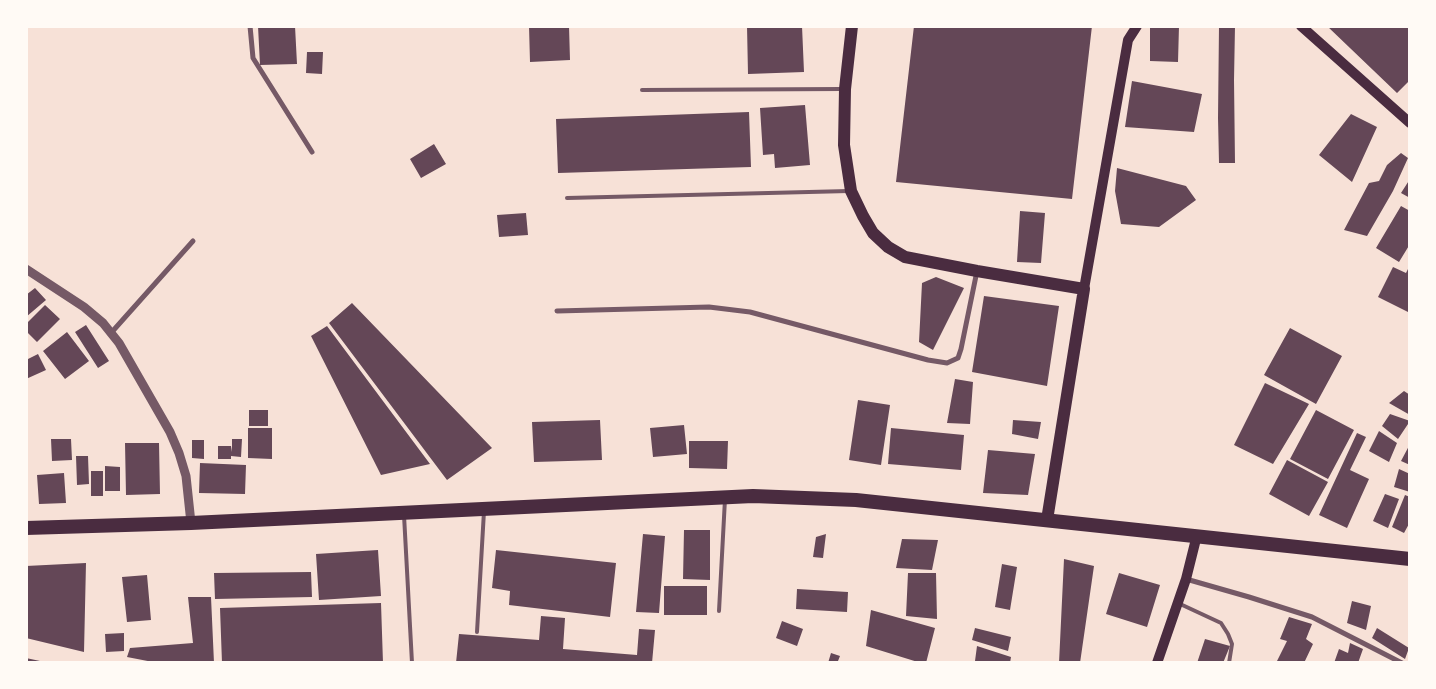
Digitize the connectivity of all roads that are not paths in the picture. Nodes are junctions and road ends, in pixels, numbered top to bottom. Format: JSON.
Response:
{"nodes":[{"id":1,"x":250,"y":26,"type":"edge"},
{"id":2,"x":852,"y":26,"type":"edge"},
{"id":3,"x":1137,"y":26,"type":"edge"},
{"id":4,"x":1301,"y":26,"type":"edge"},
{"id":5,"x":845,"y":89,"type":"junction"},
{"id":6,"x":642,"y":90,"type":"dead end"},
{"id":7,"x":1410,"y":123,"type":"edge"},
{"id":8,"x":312,"y":152,"type":"dead end"},
{"id":9,"x":851,"y":191,"type":"junction"},
{"id":10,"x":568,"y":198,"type":"dead end"},
{"id":11,"x":193,"y":241,"type":"dead end"},
{"id":12,"x":26,"y":268,"type":"edge"},
{"id":13,"x":977,"y":272,"type":"junction"},
{"id":14,"x":1084,"y":289,"type":"junction"},
{"id":15,"x":557,"y":311,"type":"dead end"},
{"id":16,"x":111,"y":333,"type":"junction"},
{"id":17,"x":725,"y":497,"type":"junction"},
{"id":18,"x":484,"y":509,"type":"junction"},
{"id":19,"x":404,"y":512,"type":"junction"},
{"id":20,"x":1048,"y":520,"type":"junction"},
{"id":21,"x":191,"y":522,"type":"junction"},
{"id":22,"x":26,"y":528,"type":"edge"},
{"id":23,"x":1197,"y":535,"type":"junction"},
{"id":24,"x":1410,"y":559,"type":"edge"},
{"id":25,"x":1186,"y":579,"type":"junction"},
{"id":26,"x":1178,"y":602,"type":"junction"},
{"id":27,"x":719,"y":611,"type":"dead end"},
{"id":28,"x":477,"y":632,"type":"dead end"},
{"id":29,"x":412,"y":663,"type":"edge"},
{"id":30,"x":1157,"y":663,"type":"edge"},
{"id":31,"x":1229,"y":663,"type":"edge"},
{"id":32,"x":1402,"y":663,"type":"edge"}],
"edges":[{"from":1,"to":8,"type":"street"},
{"from":2,"to":5,"type":"main road"},
{"from":3,"to":14,"type":"main road"},
{"from":4,"to":7,"type":"main road"},
{"from":5,"to":6,"type":"lane"},
{"from":5,"to":9,"type":"main road"},
{"from":9,"to":10,"type":"lane"},
{"from":9,"to":13,"type":"main road"},
{"from":11,"to":16,"type":"street"},
{"from":12,"to":16,"type":"street"},
{"from":13,"to":14,"type":"main road"},
{"from":13,"to":15,"type":"street"},
{"from":14,"to":20,"type":"main road"},
{"from":16,"to":21,"type":"street"},
{"from":17,"to":18,"type":"highway"},
{"from":17,"to":20,"type":"highway"},
{"from":17,"to":27,"type":"lane"},
{"from":18,"to":19,"type":"highway"},
{"from":18,"to":28,"type":"lane"},
{"from":19,"to":21,"type":"highway"},
{"from":19,"to":29,"type":"lane"},
{"from":20,"to":23,"type":"highway"},
{"from":21,"to":22,"type":"highway"},
{"from":23,"to":24,"type":"highway"},
{"from":23,"to":25,"type":"main road"},
{"from":25,"to":26,"type":"main road"},
{"from":25,"to":32,"type":"street"},
{"from":26,"to":30,"type":"main road"},
{"from":26,"to":31,"type":"lane"}]}
